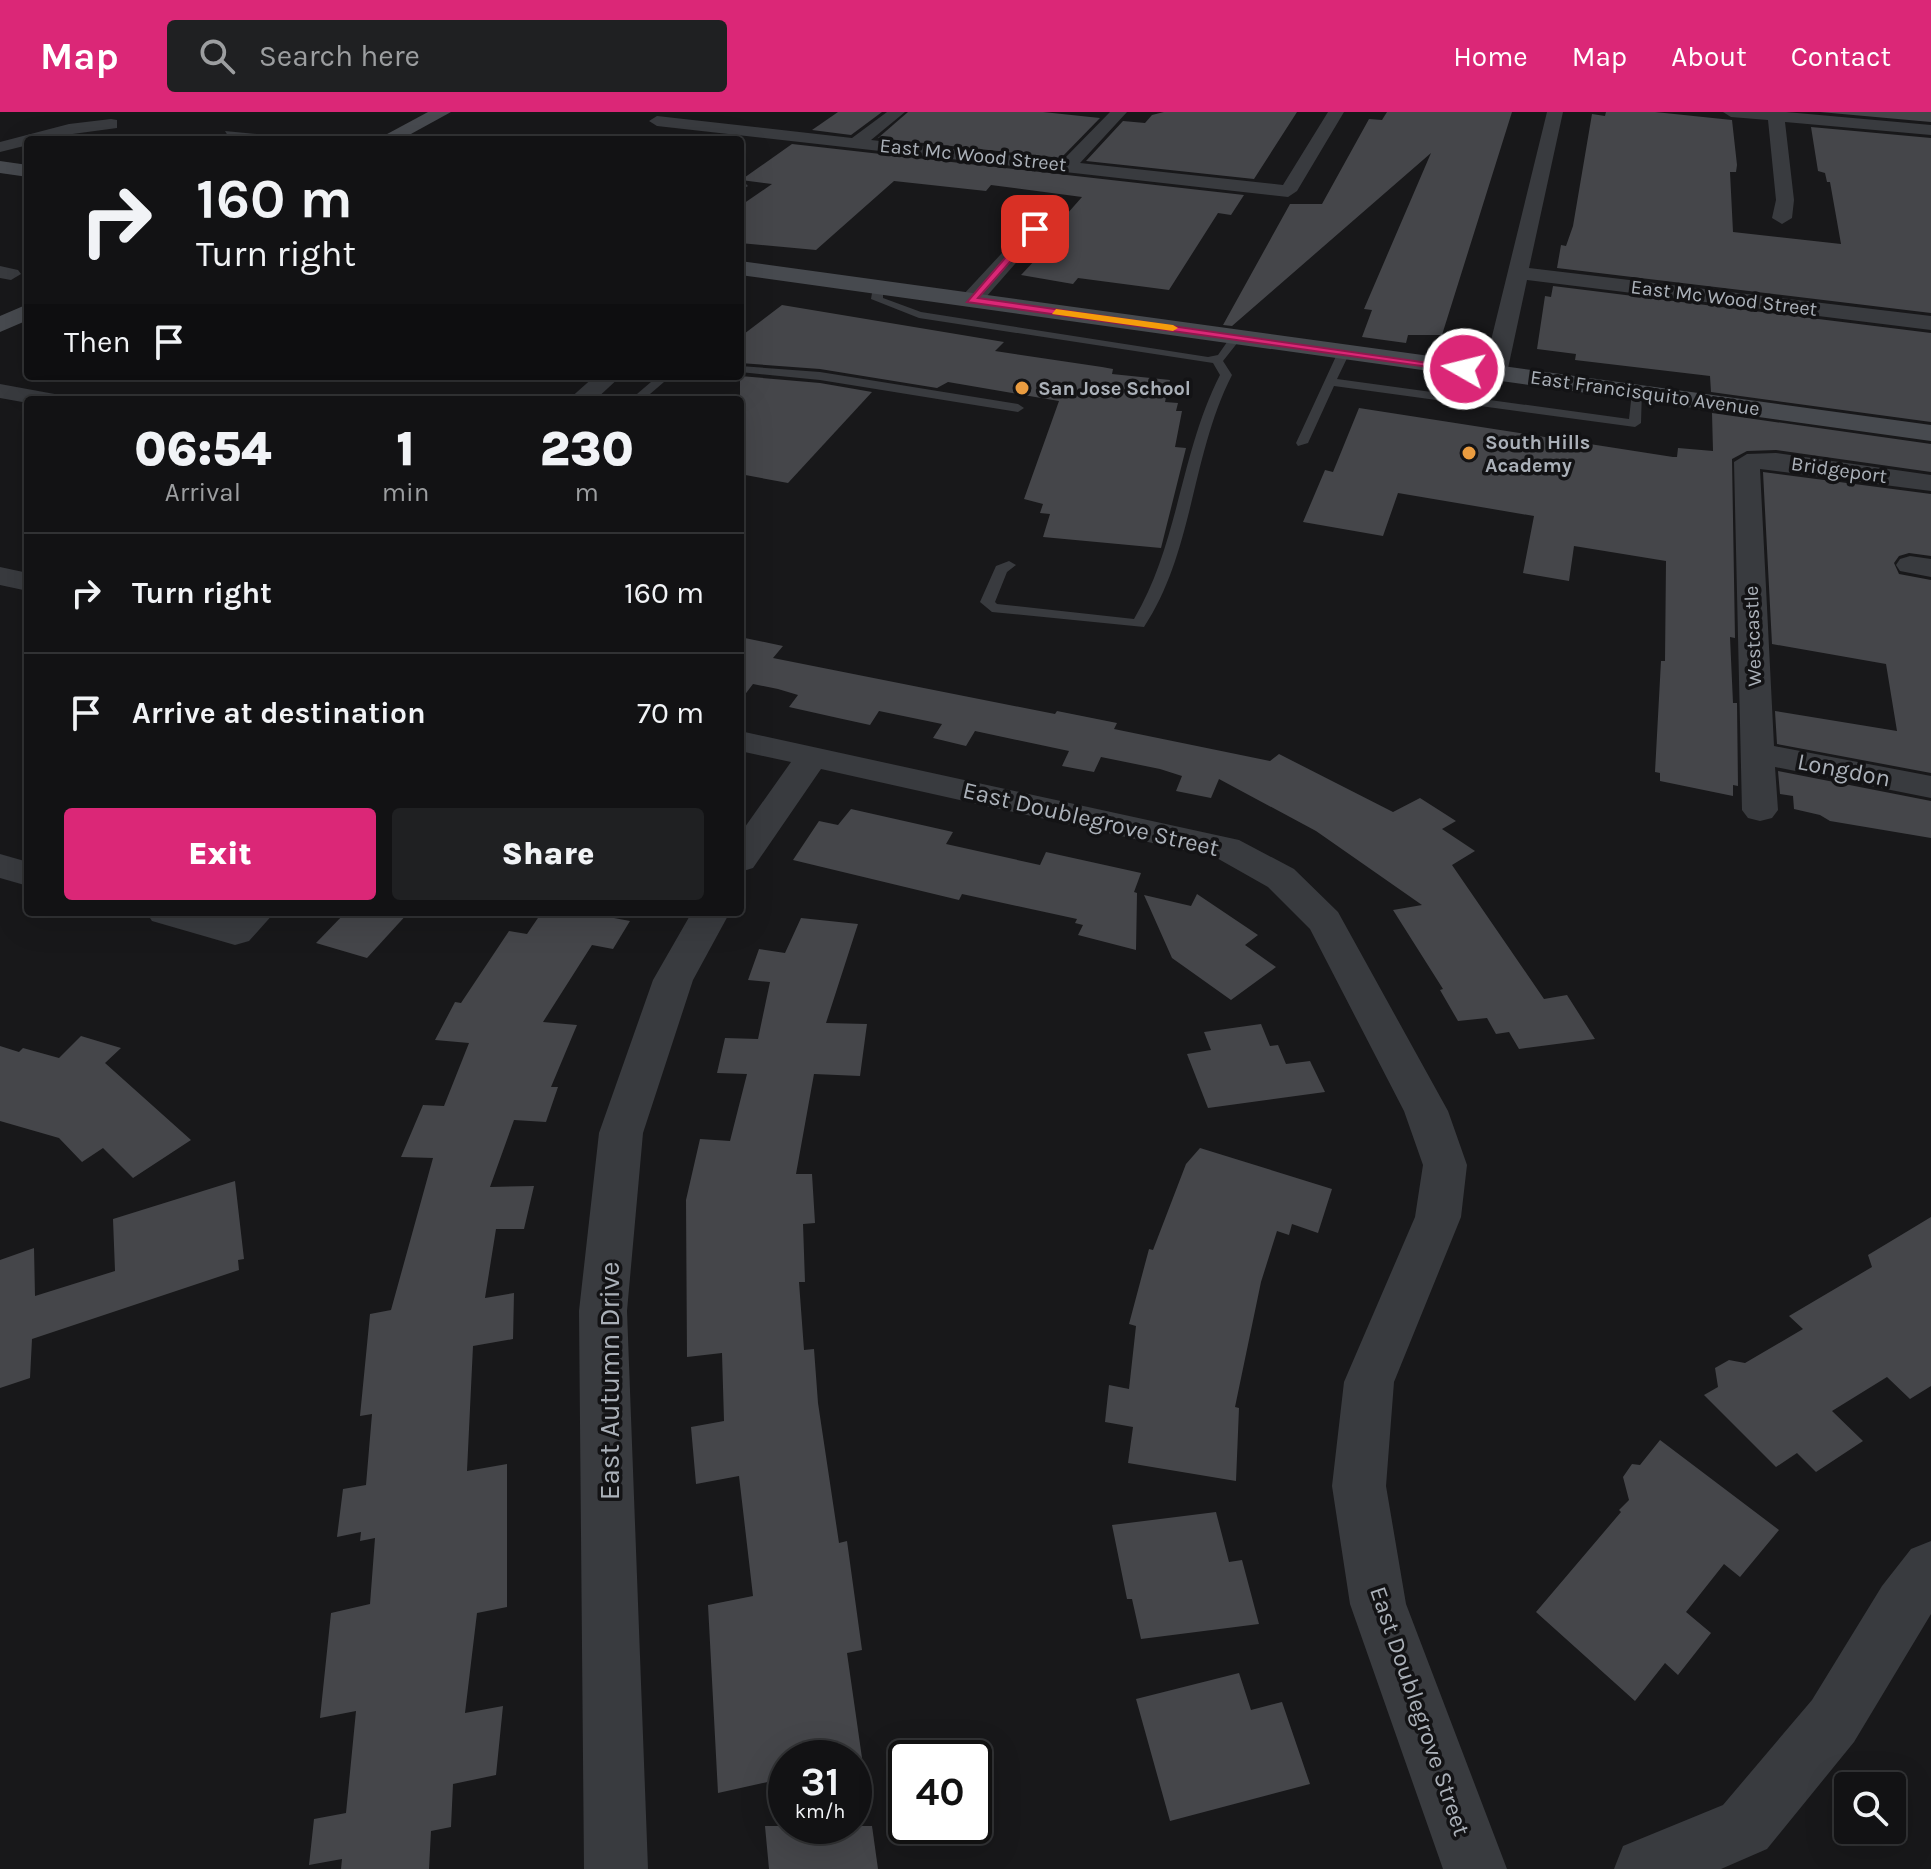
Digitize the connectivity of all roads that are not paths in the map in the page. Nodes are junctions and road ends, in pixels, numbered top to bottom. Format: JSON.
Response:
{"nodes":[{"id":1,"x":442,"y":112,"type":"edge"},
{"id":2,"x":674,"y":112,"type":"edge"},
{"id":3,"x":897,"y":112,"type":"edge"},
{"id":4,"x":1119,"y":112,"type":"edge"},
{"id":5,"x":1336,"y":112,"type":"edge"},
{"id":6,"x":1555,"y":112,"type":"edge"},
{"id":7,"x":1731,"y":112,"type":"edge"},
{"id":8,"x":1776,"y":116,"type":"junction"},
{"id":9,"x":111,"y":124,"type":"dead end"},
{"id":10,"x":1931,"y":130,"type":"edge"},
{"id":11,"x":228,"y":133,"type":"dead end"},
{"id":12,"x":42,"y":136,"type":"edge"},
{"id":13,"x":254,"y":136,"type":"edge"},
{"id":14,"x":393,"y":136,"type":"edge"},
{"id":15,"x":24,"y":141,"type":"edge"},
{"id":16,"x":857,"y":142,"type":"junction"},
{"id":17,"x":0,"y":147,"type":"edge"},
{"id":18,"x":1067,"y":166,"type":"junction"},
{"id":19,"x":0,"y":167,"type":"edge"},
{"id":20,"x":24,"y":170,"type":"edge"},
{"id":21,"x":1782,"y":218,"type":"dead end"},
{"id":22,"x":1035,"y":229,"type":"dead end"},
{"id":23,"x":744,"y":270,"type":"edge"},
{"id":24,"x":1517,"y":273,"type":"junction"},
{"id":25,"x":878,"y":287,"type":"junction"},
{"id":26,"x":971,"y":300,"type":"junction"},
{"id":27,"x":24,"y":313,"type":"edge"},
{"id":28,"x":1931,"y":323,"type":"edge"},
{"id":29,"x":0,"y":325,"type":"edge"},
{"id":30,"x":1236,"y":337,"type":"junction"},
{"id":31,"x":1344,"y":352,"type":"junction"},
{"id":32,"x":1217,"y":360,"type":"junction"},
{"id":33,"x":744,"y":369,"type":"edge"},
{"id":34,"x":1495,"y":373,"type":"junction"},
{"id":35,"x":604,"y":380,"type":"edge"},
{"id":36,"x":660,"y":380,"type":"edge"},
{"id":37,"x":1330,"y":382,"type":"junction"},
{"id":38,"x":0,"y":391,"type":"edge"},
{"id":39,"x":1638,"y":392,"type":"junction"},
{"id":40,"x":29,"y":396,"type":"edge"},
{"id":41,"x":585,"y":396,"type":"edge"},
{"id":42,"x":641,"y":396,"type":"edge"},
{"id":43,"x":1018,"y":408,"type":"dead end"},
{"id":44,"x":1931,"y":433,"type":"edge"},
{"id":45,"x":1302,"y":443,"type":"dead end"},
{"id":46,"x":1747,"y":462,"type":"joint"},
{"id":47,"x":1931,"y":483,"type":"edge"},
{"id":48,"x":1009,"y":565,"type":"dead end"},
{"id":49,"x":0,"y":576,"type":"edge"},
{"id":50,"x":24,"y":581,"type":"edge"},
{"id":51,"x":744,"y":742,"type":"edge"},
{"id":52,"x":1758,"y":753,"type":"junction"},
{"id":53,"x":812,"y":757,"type":"junction"},
{"id":54,"x":1931,"y":787,"type":"edge"},
{"id":55,"x":1760,"y":810,"type":"dead end"},
{"id":56,"x":744,"y":854,"type":"edge"},
{"id":57,"x":0,"y":866,"type":"edge"},
{"id":58,"x":24,"y":873,"type":"edge"},
{"id":59,"x":197,"y":916,"type":"edge"},
{"id":60,"x":709,"y":916,"type":"edge"},
{"id":61,"x":246,"y":922,"type":"edge"},
{"id":62,"x":1931,"y":1569,"type":"edge"},
{"id":63,"x":616,"y":1869,"type":"edge"},
{"id":64,"x":1475,"y":1869,"type":"edge"},
{"id":65,"x":1646,"y":1869,"type":"edge"}],
"edges":[{"from":1,"to":14,"type":"street"},
{"from":2,"to":16,"type":"street","name":"East Mc Wood Street"},
{"from":3,"to":16,"type":"street"},
{"from":4,"to":18,"type":"street"},
{"from":5,"to":18,"type":"street","name":"East Mc Wood Street"},
{"from":6,"to":24,"type":"street"},
{"from":7,"to":8,"type":"street"},
{"from":8,"to":10,"type":"street"},
{"from":8,"to":21,"type":"street"},
{"from":9,"to":12,"type":"street"},
{"from":11,"to":13,"type":"lane"},
{"from":15,"to":17,"type":"street"},
{"from":16,"to":18,"type":"street","name":"East Mc Wood Street"},
{"from":19,"to":20,"type":"street"},
{"from":22,"to":26,"type":"street"},
{"from":23,"to":25,"type":"street","name":"East Francisquito Avenue"},
{"from":24,"to":28,"type":"street","name":"East Mc Wood Street"},
{"from":24,"to":34,"type":"street"},
{"from":25,"to":26,"type":"street","name":"East Francisquito Avenue"},
{"from":25,"to":32,"type":"lane"},
{"from":26,"to":30,"type":"street","name":"East Francisquito Avenue"},
{"from":27,"to":29,"type":"street"},
{"from":30,"to":31,"type":"street","name":"East Francisquito Avenue"},
{"from":30,"to":32,"type":"lane"},
{"from":31,"to":34,"type":"street","name":"East Francisquito Avenue"},
{"from":31,"to":37,"type":"lane"},
{"from":32,"to":48,"type":"lane"},
{"from":33,"to":43,"type":"lane"},
{"from":34,"to":39,"type":"street","name":"East Francisquito Avenue"},
{"from":35,"to":41,"type":"street"},
{"from":36,"to":42,"type":"lane"},
{"from":37,"to":39,"type":"lane"},
{"from":37,"to":45,"type":"lane"},
{"from":38,"to":40,"type":"street"},
{"from":39,"to":44,"type":"street","name":"East Francisquito Avenue"},
{"from":46,"to":47,"type":"street","name":"Bridgeport"},
{"from":46,"to":52,"type":"street","name":"Westcastle"},
{"from":49,"to":50,"type":"street"},
{"from":51,"to":53,"type":"street","name":"East Doublegrove Street"},
{"from":52,"to":54,"type":"street","name":"Longdon"},
{"from":52,"to":55,"type":"street","name":"Westcastle"},
{"from":53,"to":56,"type":"street"},
{"from":53,"to":64,"type":"street","name":"East Doublegrove Street"},
{"from":57,"to":58,"type":"street"},
{"from":59,"to":61,"type":"street"},
{"from":60,"to":63,"type":"street","name":"East Autumn Drive"},
{"from":62,"to":65,"type":"street"}]}
